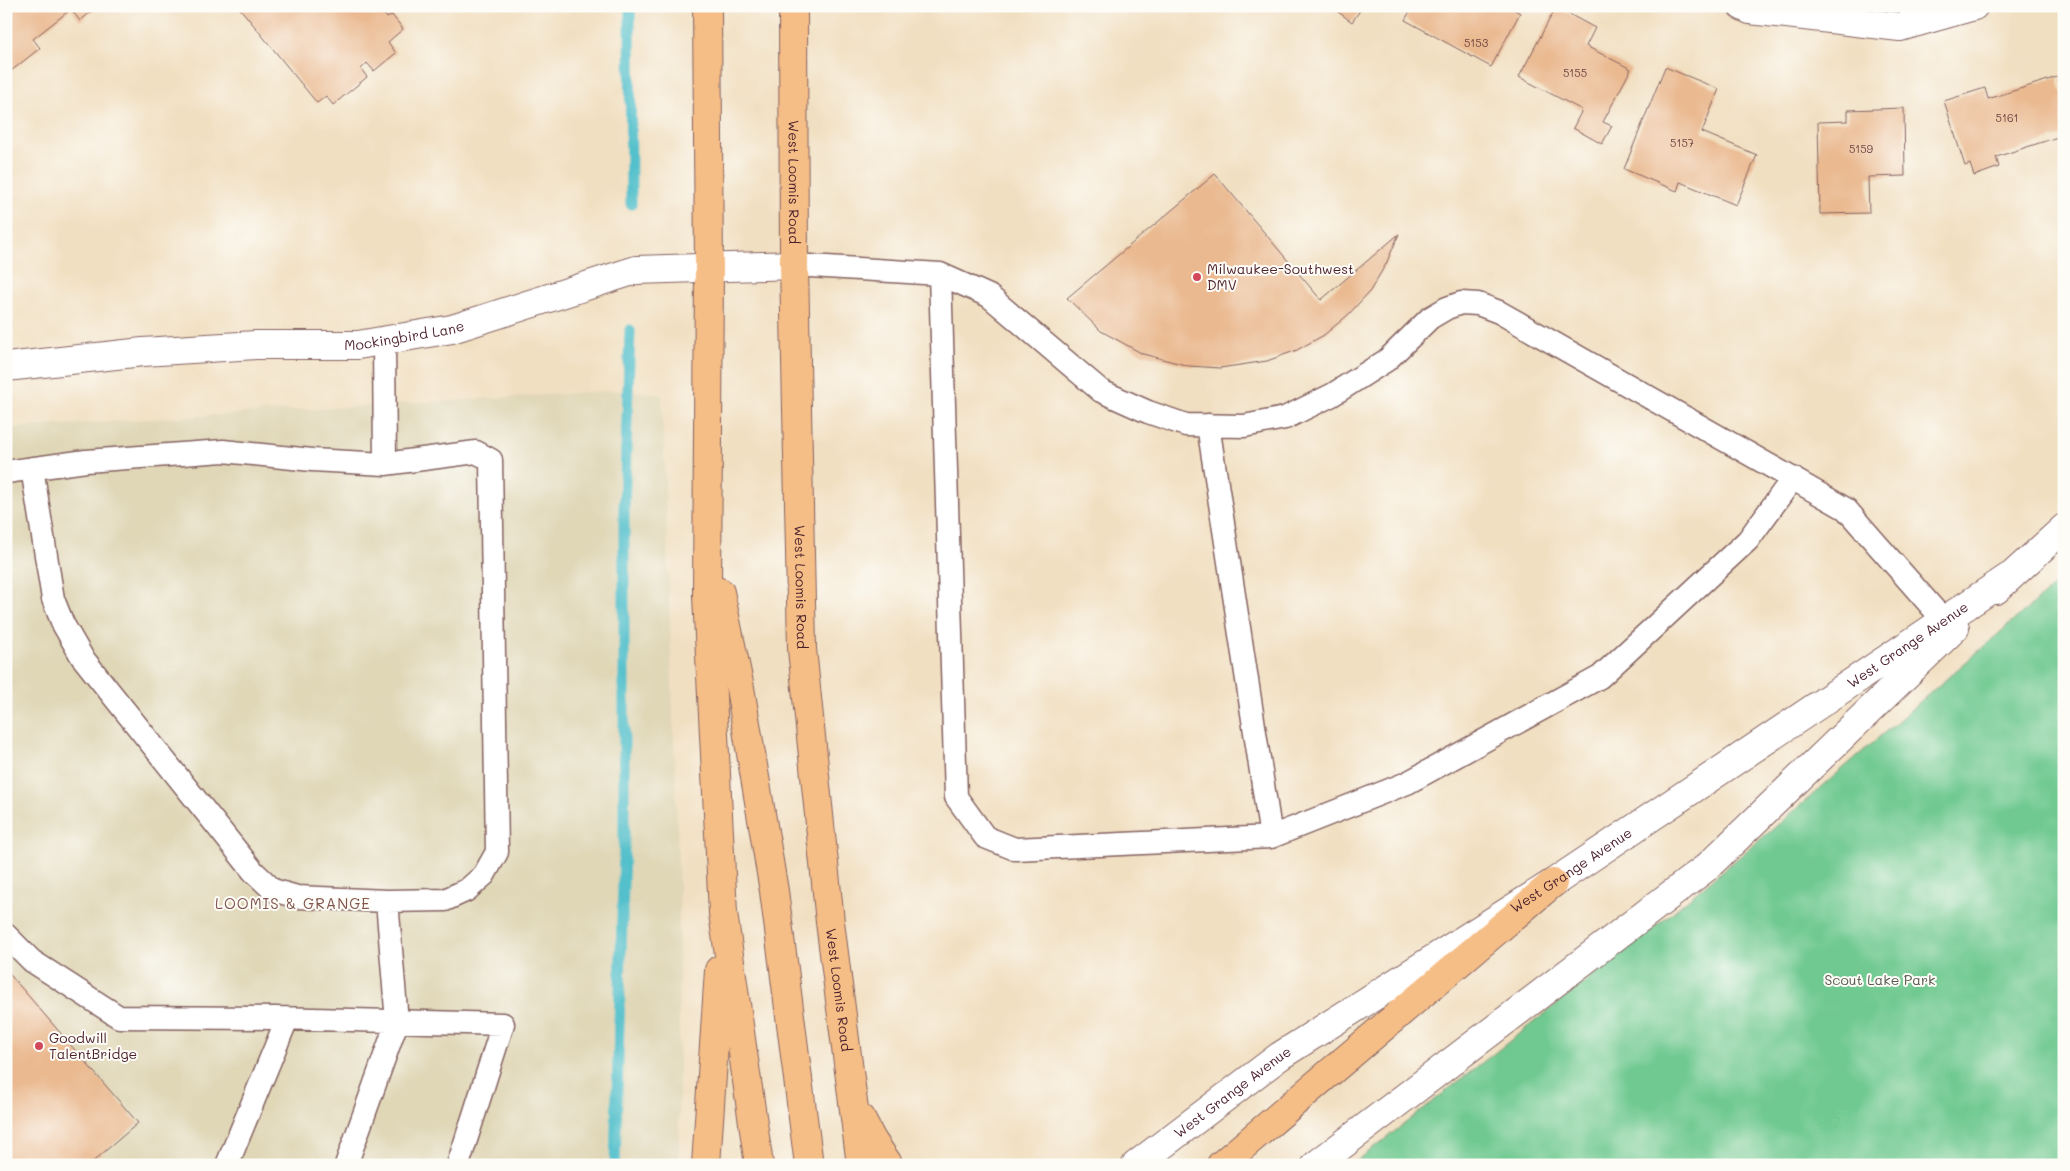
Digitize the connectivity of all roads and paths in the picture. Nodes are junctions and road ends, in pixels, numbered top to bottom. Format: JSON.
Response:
{"nodes":[{"id":1,"x":707,"y":6,"type":"edge"},
{"id":2,"x":793,"y":6,"type":"edge"},
{"id":3,"x":1742,"y":6,"type":"edge"},
{"id":4,"x":1974,"y":6,"type":"edge"},
{"id":5,"x":794,"y":265,"type":"junction"},
{"id":6,"x":709,"y":267,"type":"junction"},
{"id":7,"x":940,"y":274,"type":"junction"},
{"id":8,"x":384,"y":341,"type":"junction"},
{"id":9,"x":6,"y":367,"type":"edge"},
{"id":10,"x":1208,"y":425,"type":"junction"},
{"id":11,"x":385,"y":464,"type":"junction"},
{"id":12,"x":32,"y":468,"type":"junction"},
{"id":13,"x":6,"y":472,"type":"edge"},
{"id":14,"x":1793,"y":478,"type":"junction"},
{"id":15,"x":2064,"y":528,"type":"edge"},
{"id":16,"x":708,"y":532,"type":"junction"},
{"id":17,"x":1948,"y":626,"type":"junction"},
{"id":18,"x":1271,"y":836,"type":"junction"},
{"id":19,"x":1553,"y":882,"type":"junction"},
{"id":20,"x":386,"y":902,"type":"junction"},
{"id":21,"x":723,"y":913,"type":"junction"},
{"id":22,"x":6,"y":935,"type":"edge"},
{"id":23,"x":286,"y":1019,"type":"junction"},
{"id":24,"x":398,"y":1022,"type":"junction"},
{"id":25,"x":853,"y":1104,"type":"junction"},
{"id":26,"x":227,"y":1165,"type":"edge"},
{"id":27,"x":346,"y":1165,"type":"edge"},
{"id":28,"x":458,"y":1165,"type":"edge"},
{"id":29,"x":706,"y":1165,"type":"edge"},
{"id":30,"x":759,"y":1165,"type":"edge"},
{"id":31,"x":808,"y":1165,"type":"edge"},
{"id":32,"x":861,"y":1165,"type":"edge"},
{"id":33,"x":889,"y":1165,"type":"edge"},
{"id":34,"x":1136,"y":1165,"type":"edge"},
{"id":35,"x":1221,"y":1165,"type":"edge"},
{"id":36,"x":1316,"y":1165,"type":"edge"}],
"edges":[{"from":1,"to":6,"type":"main road"},
{"from":2,"to":5,"type":"main road","name":"West Loomis Road"},
{"from":3,"to":4,"type":"street"},
{"from":5,"to":6,"type":"street","name":"Mockingbird Lane"},
{"from":5,"to":7,"type":"lane"},
{"from":5,"to":25,"type":"main road","name":"West Loomis Road"},
{"from":6,"to":8,"type":"street","name":"Mockingbird Lane"},
{"from":6,"to":16,"type":"main road"},
{"from":7,"to":10,"type":"lane"},
{"from":7,"to":18,"type":"lane"},
{"from":8,"to":9,"type":"street","name":"Mockingbird Lane"},
{"from":8,"to":11,"type":"lane"},
{"from":10,"to":14,"type":"lane"},
{"from":10,"to":18,"type":"lane"},
{"from":11,"to":12,"type":"lane"},
{"from":11,"to":20,"type":"lane"},
{"from":12,"to":13,"type":"lane"},
{"from":12,"to":20,"type":"lane"},
{"from":14,"to":17,"type":"lane"},
{"from":14,"to":18,"type":"lane"},
{"from":15,"to":17,"type":"street","name":"West Grange Avenue"},
{"from":16,"to":21,"type":"main road"},
{"from":16,"to":31,"type":"main road"},
{"from":17,"to":19,"type":"street","name":"West Grange Avenue"},
{"from":17,"to":36,"type":"street","name":"West Grange Avenue"},
{"from":19,"to":34,"type":"street","name":"West Grange Avenue"},
{"from":19,"to":35,"type":"main road"},
{"from":20,"to":24,"type":"lane"},
{"from":21,"to":29,"type":"main road"},
{"from":21,"to":30,"type":"main road"},
{"from":22,"to":23,"type":"lane"},
{"from":23,"to":24,"type":"lane"},
{"from":23,"to":26,"type":"lane"},
{"from":24,"to":27,"type":"lane"},
{"from":24,"to":28,"type":"lane"},
{"from":25,"to":32,"type":"main road","name":"West Loomis Road"},
{"from":25,"to":33,"type":"main road"}]}
